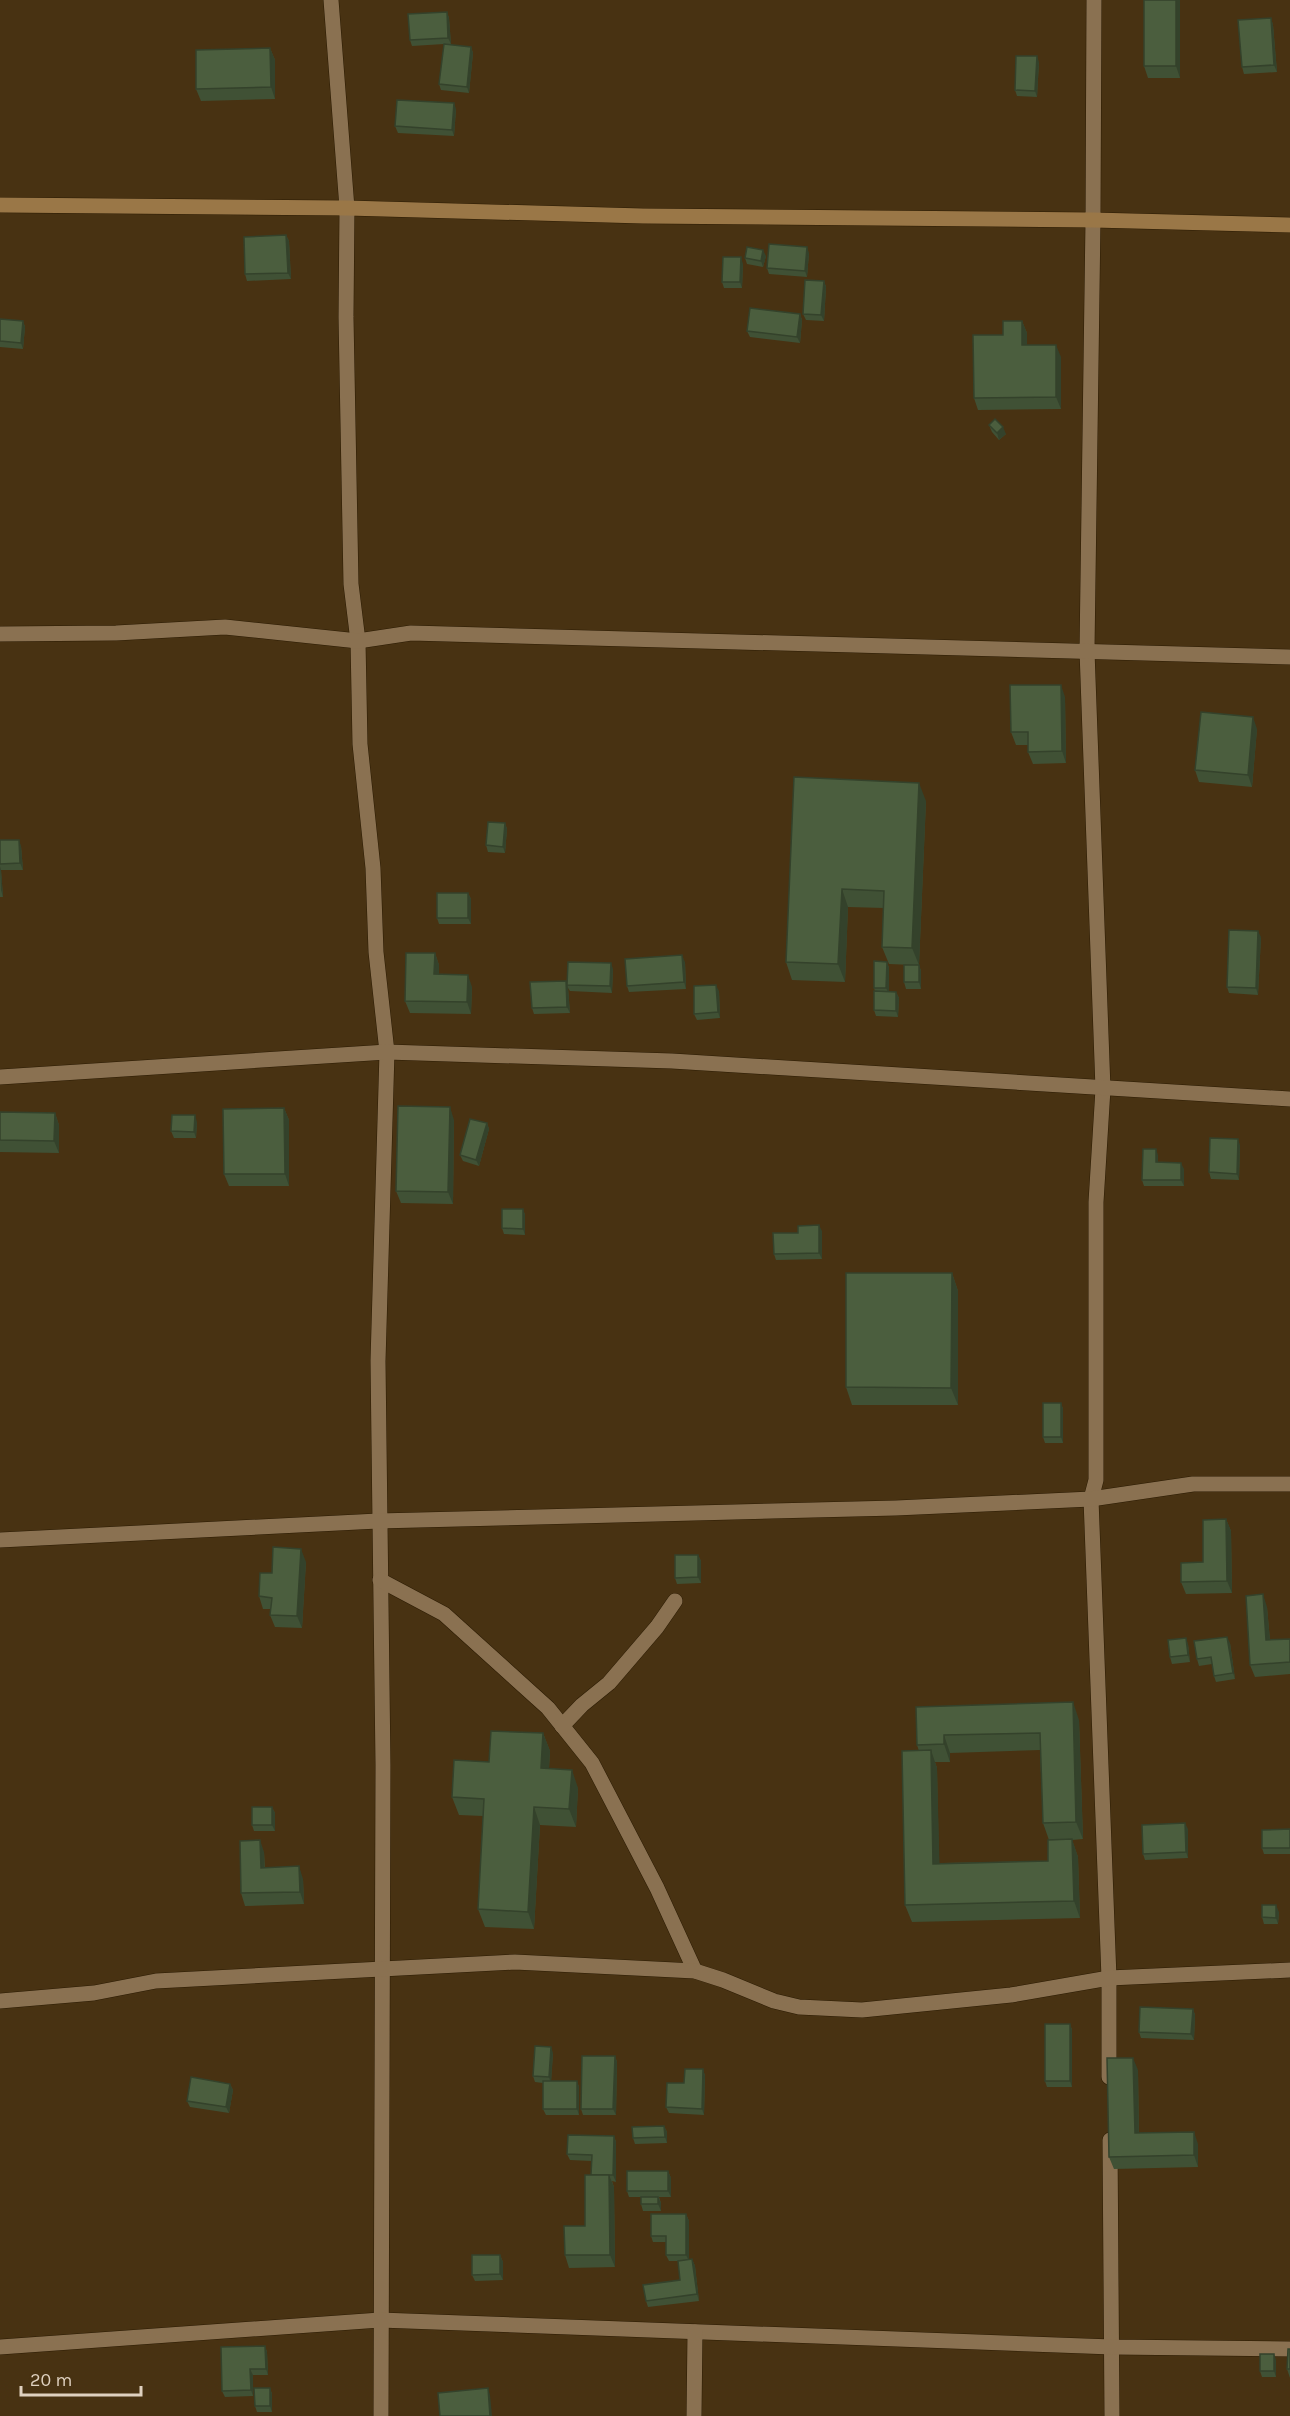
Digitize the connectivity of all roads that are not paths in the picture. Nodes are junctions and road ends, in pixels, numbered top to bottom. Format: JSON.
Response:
{"nodes":[{"id":1,"x":331,"y":0,"type":"edge"},
{"id":2,"x":1094,"y":0,"type":"edge"},
{"id":3,"x":0,"y":205,"type":"edge"},
{"id":4,"x":347,"y":208,"type":"junction"},
{"id":5,"x":1093,"y":220,"type":"junction"},
{"id":6,"x":1290,"y":225,"type":"edge"},
{"id":7,"x":0,"y":634,"type":"edge"},
{"id":8,"x":358,"y":641,"type":"junction"},
{"id":9,"x":1087,"y":651,"type":"junction"},
{"id":10,"x":1290,"y":657,"type":"edge"},
{"id":11,"x":387,"y":1052,"type":"junction"},
{"id":12,"x":0,"y":1077,"type":"edge"},
{"id":13,"x":1103,"y":1089,"type":"junction"},
{"id":14,"x":1290,"y":1099,"type":"edge"},
{"id":15,"x":1290,"y":1484,"type":"edge"},
{"id":16,"x":1091,"y":1499,"type":"junction"},
{"id":17,"x":378,"y":1521,"type":"junction"},
{"id":18,"x":0,"y":1540,"type":"edge"},
{"id":19,"x":380,"y":1580,"type":"junction"},
{"id":20,"x":675,"y":1601,"type":"dead end"},
{"id":21,"x":562,"y":1726,"type":"junction"},
{"id":22,"x":383,"y":1968,"type":"junction"},
{"id":23,"x":1290,"y":1970,"type":"edge"},
{"id":24,"x":695,"y":1971,"type":"junction"},
{"id":25,"x":1109,"y":1978,"type":"junction"},
{"id":26,"x":0,"y":2001,"type":"edge"},
{"id":27,"x":1110,"y":2097,"type":"edge"},
{"id":28,"x":1110,"y":2121,"type":"edge"},
{"id":29,"x":380,"y":2320,"type":"junction"},
{"id":30,"x":695,"y":2332,"type":"junction"},
{"id":31,"x":0,"y":2346,"type":"edge"},
{"id":32,"x":1112,"y":2347,"type":"junction"},
{"id":33,"x":1290,"y":2349,"type":"edge"},
{"id":34,"x":381,"y":2416,"type":"edge"},
{"id":35,"x":694,"y":2416,"type":"edge"},
{"id":36,"x":1112,"y":2416,"type":"edge"}],
"edges":[{"from":1,"to":4,"type":"street"},
{"from":2,"to":5,"type":"street"},
{"from":3,"to":4,"type":"street"},
{"from":4,"to":5,"type":"street"},
{"from":4,"to":8,"type":"street"},
{"from":5,"to":6,"type":"street"},
{"from":5,"to":9,"type":"street"},
{"from":7,"to":8,"type":"street"},
{"from":8,"to":9,"type":"street"},
{"from":8,"to":11,"type":"street"},
{"from":9,"to":10,"type":"street"},
{"from":9,"to":13,"type":"street"},
{"from":11,"to":12,"type":"street"},
{"from":11,"to":13,"type":"street"},
{"from":11,"to":17,"type":"street"},
{"from":13,"to":14,"type":"street"},
{"from":13,"to":16,"type":"street"},
{"from":15,"to":16,"type":"street"},
{"from":16,"to":17,"type":"street"},
{"from":16,"to":25,"type":"street"},
{"from":17,"to":18,"type":"street"},
{"from":17,"to":19,"type":"street"},
{"from":19,"to":21,"type":"street"},
{"from":19,"to":22,"type":"street"},
{"from":20,"to":21,"type":"street"},
{"from":21,"to":24,"type":"street"},
{"from":22,"to":24,"type":"street"},
{"from":22,"to":26,"type":"street"},
{"from":22,"to":29,"type":"street"},
{"from":23,"to":25,"type":"street"},
{"from":24,"to":25,"type":"street"},
{"from":25,"to":27,"type":"street"},
{"from":28,"to":32,"type":"street"},
{"from":29,"to":30,"type":"street"},
{"from":29,"to":31,"type":"street"},
{"from":29,"to":34,"type":"street"},
{"from":30,"to":32,"type":"street"},
{"from":30,"to":35,"type":"street"},
{"from":32,"to":33,"type":"street"},
{"from":32,"to":36,"type":"street"}]}
